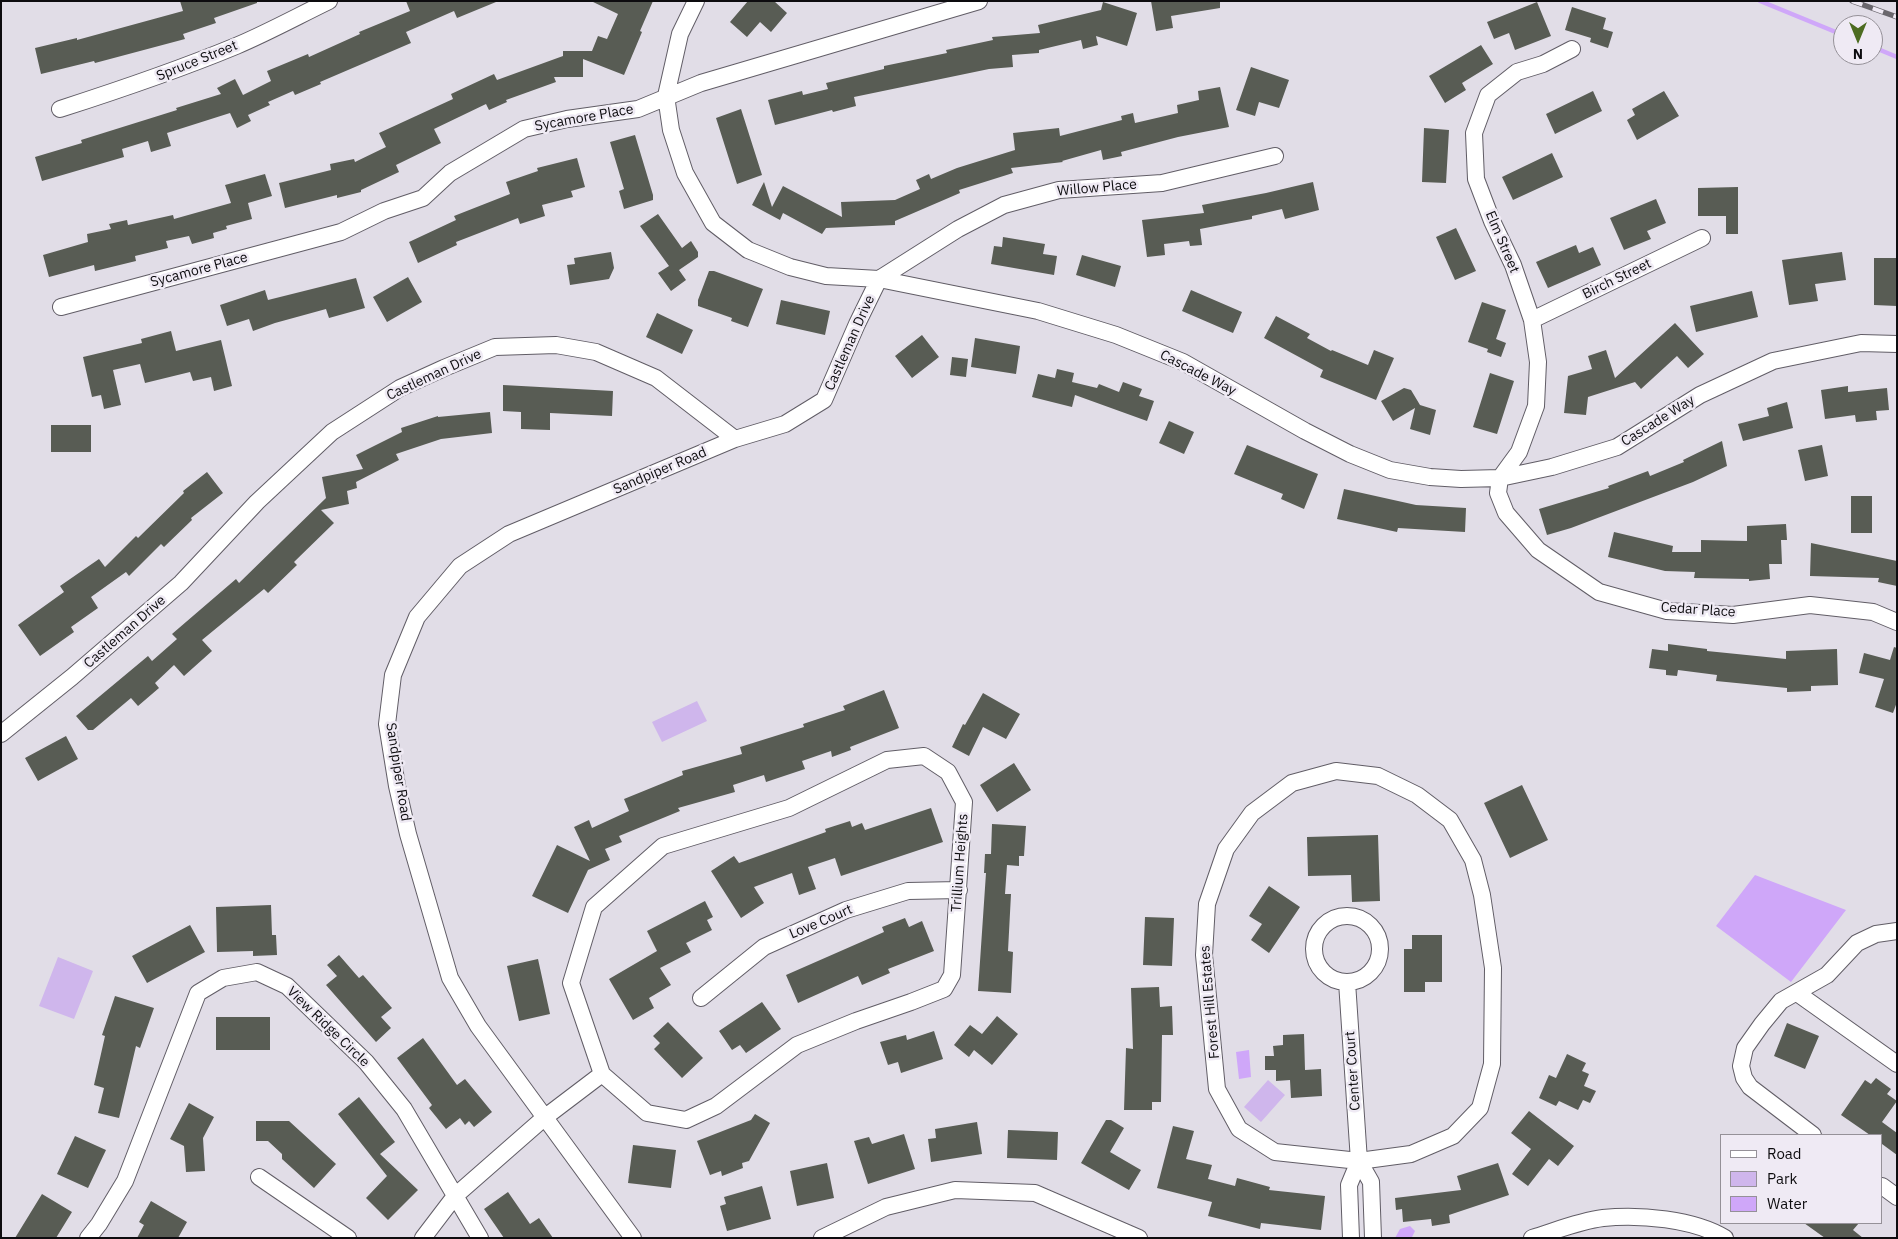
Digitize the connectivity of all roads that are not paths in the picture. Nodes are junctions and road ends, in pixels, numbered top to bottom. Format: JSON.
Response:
{"nodes":[{"id":1,"x":329,"y":1,"type":"edge"},
{"id":2,"x":696,"y":1,"type":"edge"},
{"id":3,"x":979,"y":1,"type":"edge"},
{"id":4,"x":1572,"y":49,"type":"dead end"},
{"id":5,"x":666,"y":96,"type":"junction"},
{"id":6,"x":60,"y":109,"type":"dead end"},
{"id":7,"x":1275,"y":156,"type":"dead end"},
{"id":8,"x":1702,"y":238,"type":"dead end"},
{"id":9,"x":879,"y":280,"type":"junction"},
{"id":10,"x":61,"y":307,"type":"dead end"},
{"id":11,"x":1532,"y":320,"type":"junction"},
{"id":12,"x":1897,"y":344,"type":"edge"},
{"id":13,"x":735,"y":439,"type":"junction"},
{"id":14,"x":1500,"y":478,"type":"junction"},
{"id":15,"x":1897,"y":622,"type":"edge"},
{"id":16,"x":1,"y":734,"type":"edge"},
{"id":17,"x":958,"y":890,"type":"junction"},
{"id":18,"x":1897,"y":931,"type":"edge"},
{"id":19,"x":1347,"y":982,"type":"junction"},
{"id":20,"x":1797,"y":993,"type":"junction"},
{"id":21,"x":701,"y":998,"type":"dead end"},
{"id":22,"x":1897,"y":1064,"type":"edge"},
{"id":23,"x":602,"y":1074,"type":"junction"},
{"id":24,"x":544,"y":1118,"type":"junction"},
{"id":25,"x":1812,"y":1134,"type":"edge"},
{"id":26,"x":1359,"y":1160,"type":"junction"},
{"id":27,"x":259,"y":1177,"type":"dead end"},
{"id":28,"x":1883,"y":1187,"type":"edge"},
{"id":29,"x":455,"y":1196,"type":"junction"},
{"id":30,"x":1897,"y":1197,"type":"edge"},
{"id":31,"x":88,"y":1238,"type":"edge"},
{"id":32,"x":348,"y":1238,"type":"edge"},
{"id":33,"x":423,"y":1238,"type":"edge"},
{"id":34,"x":480,"y":1238,"type":"edge"},
{"id":35,"x":633,"y":1238,"type":"edge"},
{"id":36,"x":822,"y":1238,"type":"edge"},
{"id":37,"x":1139,"y":1238,"type":"edge"},
{"id":38,"x":1351,"y":1238,"type":"edge"},
{"id":39,"x":1373,"y":1238,"type":"edge"},
{"id":40,"x":1532,"y":1238,"type":"edge"},
{"id":41,"x":1725,"y":1238,"type":"edge"}],
"edges":[{"from":1,"to":6,"type":"street","name":"Spruce Street"},
{"from":2,"to":5,"type":"street","name":"Cascade Way"},
{"from":3,"to":5,"type":"street","name":"Sycamore Place"},
{"from":4,"to":11,"type":"street","name":"Elm Street"},
{"from":5,"to":9,"type":"street","name":"Cascade Way"},
{"from":5,"to":10,"type":"street","name":"Sycamore Place"},
{"from":7,"to":9,"type":"street","name":"Willow Place"},
{"from":8,"to":11,"type":"street","name":"Birch Street"},
{"from":9,"to":13,"type":"street","name":"Castleman Drive"},
{"from":9,"to":14,"type":"street","name":"Cascade Way"},
{"from":11,"to":14,"type":"street","name":"Elm Street"},
{"from":12,"to":14,"type":"street","name":"Cascade Way"},
{"from":13,"to":16,"type":"street","name":"Castleman Drive"},
{"from":13,"to":24,"type":"street","name":"Sandpiper Road"},
{"from":14,"to":15,"type":"street","name":"Cedar Place"},
{"from":17,"to":21,"type":"street","name":"Love Court"},
{"from":17,"to":23,"type":"street","name":"Trillium Heights"},
{"from":17,"to":23,"type":"street","name":"Trillium Heights"},
{"from":18,"to":20,"type":"street"},
{"from":19,"to":19,"type":"street"},
{"from":19,"to":26,"type":"street","name":"Center Court"},
{"from":20,"to":22,"type":"street"},
{"from":20,"to":25,"type":"street"},
{"from":23,"to":24,"type":"street"},
{"from":24,"to":29,"type":"street"},
{"from":24,"to":35,"type":"street","name":"Sandpiper Road"},
{"from":26,"to":26,"type":"street","name":"Forest Hill Estates"},
{"from":26,"to":38,"type":"street","name":"Center Court"},
{"from":26,"to":39,"type":"street","name":"Center Court"},
{"from":27,"to":32,"type":"street"},
{"from":28,"to":30,"type":"street"},
{"from":29,"to":31,"type":"street","name":"View Ridge Circle"},
{"from":29,"to":33,"type":"street"},
{"from":29,"to":34,"type":"street","name":"View Ridge Circle"},
{"from":36,"to":37,"type":"street"},
{"from":40,"to":41,"type":"street"}]}
